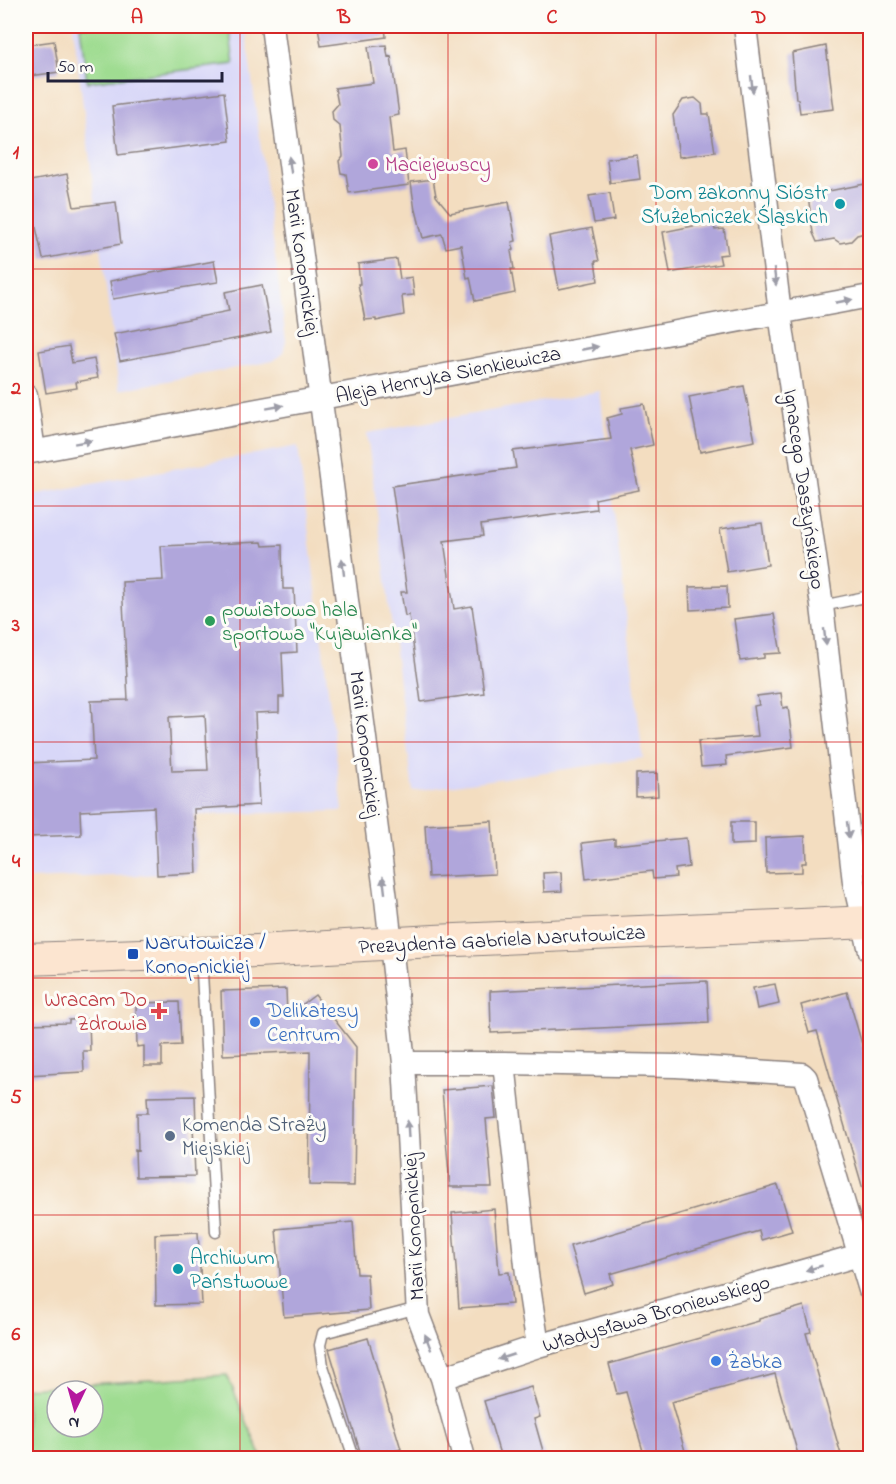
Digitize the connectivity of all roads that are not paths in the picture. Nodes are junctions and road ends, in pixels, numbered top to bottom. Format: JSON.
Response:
{"nodes":[{"id":1,"x":272,"y":26,"type":"edge"},
{"id":2,"x":745,"y":26,"type":"edge"},
{"id":3,"x":870,"y":296,"type":"edge"},
{"id":4,"x":780,"y":313,"type":"junction"},
{"id":5,"x":26,"y":395,"type":"edge"},
{"id":6,"x":321,"y":398,"type":"junction"},
{"id":7,"x":30,"y":452,"type":"edge"},
{"id":8,"x":870,"y":596,"type":"edge"},
{"id":9,"x":822,"y":606,"type":"junction"},
{"id":10,"x":868,"y":932,"type":"edge"},
{"id":11,"x":390,"y":943,"type":"junction"},
{"id":12,"x":201,"y":954,"type":"junction"},
{"id":13,"x":26,"y":959,"type":"edge"},
{"id":14,"x":404,"y":1063,"type":"junction"},
{"id":15,"x":504,"y":1063,"type":"junction"},
{"id":16,"x":216,"y":1232,"type":"dead end"},
{"id":17,"x":865,"y":1253,"type":"edge"},
{"id":18,"x":870,"y":1290,"type":"edge"},
{"id":19,"x":418,"y":1308,"type":"junction"},
{"id":20,"x":538,"y":1346,"type":"junction"},
{"id":21,"x":442,"y":1378,"type":"junction"},
{"id":22,"x":354,"y":1458,"type":"edge"},
{"id":23,"x":464,"y":1458,"type":"edge"}],
"edges":[{"from":6,"to":1,"type":"street","name":"Marii Konopnickiej","one_way":true},
{"from":2,"to":4,"type":"street","name":"Ignacego Daszyńskiego","one_way":true},
{"from":4,"to":3,"type":"street","name":"Aleja Henryka Sienkiewicza","one_way":true},
{"from":6,"to":4,"type":"street","name":"Aleja Henryka Sienkiewicza","one_way":true},
{"from":4,"to":9,"type":"street","name":"Ignacego Daszyńskiego"},
{"from":5,"to":7,"type":"street"},
{"from":7,"to":6,"type":"street","name":"Aleja Henryka Sienkiewicza","one_way":true},
{"from":11,"to":6,"type":"street","name":"Marii Konopnickiej","one_way":true},
{"from":8,"to":9,"type":"lane"},
{"from":9,"to":10,"type":"street","name":"Ignacego Daszyńskiego","one_way":true},
{"from":10,"to":11,"type":"street","name":"Prezydenta Gabriela Narutowicza"},
{"from":11,"to":12,"type":"street","name":"Prezydenta Gabriela Narutowicza"},
{"from":11,"to":14,"type":"street","name":"Marii Konopnickiej"},
{"from":12,"to":13,"type":"street","name":"Prezydenta Gabriela Narutowicza"},
{"from":12,"to":16,"type":"lane"},
{"from":14,"to":15,"type":"street"},
{"from":19,"to":14,"type":"street","name":"Marii Konopnickiej","one_way":true},
{"from":15,"to":17,"type":"street"},
{"from":15,"to":20,"type":"street"},
{"from":17,"to":18,"type":"street"},
{"from":17,"to":20,"type":"street","name":"Władysława Broniewskiego","one_way":true},
{"from":21,"to":19,"type":"street","name":"Marii Konopnickiej","one_way":true},
{"from":19,"to":22,"type":"lane"},
{"from":20,"to":21,"type":"street","name":"Władysława Broniewskiego","one_way":true},
{"from":21,"to":23,"type":"street","name":"Marii Konopnickiej"}]}
